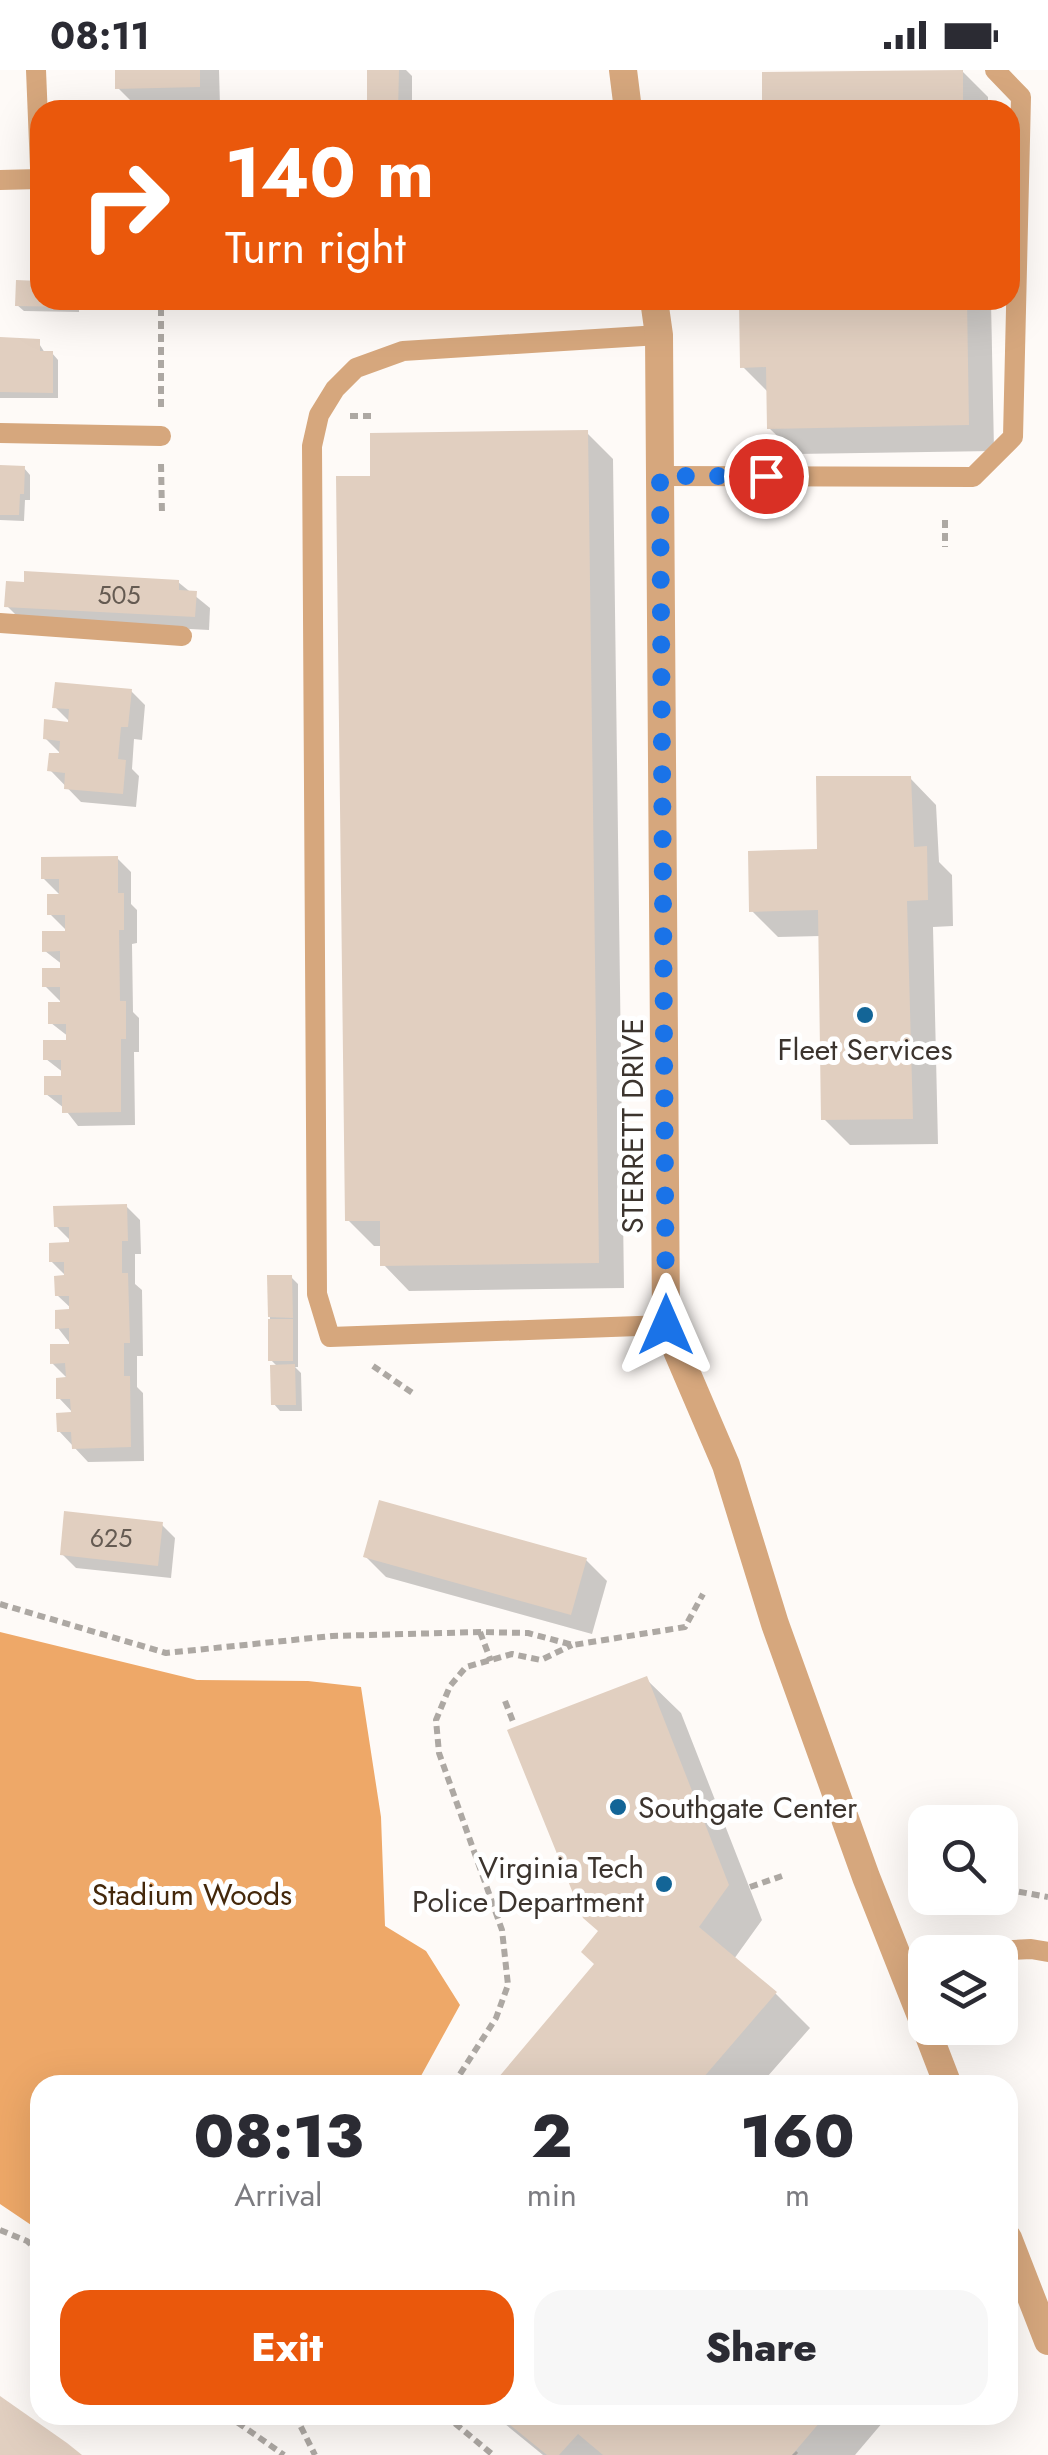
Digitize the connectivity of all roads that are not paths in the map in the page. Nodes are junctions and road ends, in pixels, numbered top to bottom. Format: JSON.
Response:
{"nodes":[{"id":1,"x":36,"y":70,"type":"edge"},
{"id":2,"x":623,"y":70,"type":"edge"},
{"id":3,"x":995,"y":70,"type":"edge"},
{"id":4,"x":37,"y":100,"type":"edge"},
{"id":5,"x":627,"y":100,"type":"edge"},
{"id":6,"x":1020,"y":146,"type":"edge"},
{"id":7,"x":0,"y":180,"type":"edge"},
{"id":8,"x":30,"y":180,"type":"edge"},
{"id":9,"x":655,"y":310,"type":"edge"},
{"id":10,"x":1017,"y":310,"type":"edge"},
{"id":11,"x":659,"y":335,"type":"junction"},
{"id":12,"x":0,"y":433,"type":"edge"},
{"id":13,"x":162,"y":436,"type":"dead end"},
{"id":14,"x":660,"y":476,"type":"junction"},
{"id":15,"x":0,"y":622,"type":"edge"},
{"id":16,"x":182,"y":636,"type":"dead end"},
{"id":17,"x":666,"y":1325,"type":"junction"},
{"id":18,"x":1018,"y":1950,"type":"edge"},
{"id":19,"x":908,"y":1952,"type":"edge"},
{"id":20,"x":1048,"y":1952,"type":"edge"},
{"id":21,"x":932,"y":2045,"type":"edge"},
{"id":22,"x":944,"y":2075,"type":"edge"},
{"id":23,"x":1018,"y":2264,"type":"edge"},
{"id":24,"x":1048,"y":2341,"type":"edge"}],
"edges":[{"from":1,"to":4,"type":"lane"},
{"from":2,"to":5,"type":"street"},
{"from":3,"to":6,"type":"lane"},
{"from":7,"to":8,"type":"lane"},
{"from":9,"to":11,"type":"street","name":"STERRETT DRIVE"},
{"from":10,"to":14,"type":"lane"},
{"from":11,"to":14,"type":"street","name":"STERRETT DRIVE"},
{"from":11,"to":17,"type":"lane"},
{"from":12,"to":13,"type":"lane"},
{"from":14,"to":17,"type":"street","name":"STERRETT DRIVE"},
{"from":15,"to":16,"type":"lane"},
{"from":17,"to":19,"type":"street","name":"STERRETT DRIVE"},
{"from":18,"to":20,"type":"lane"},
{"from":21,"to":22,"type":"street","name":"STERRETT DRIVE"},
{"from":23,"to":24,"type":"street"}]}
